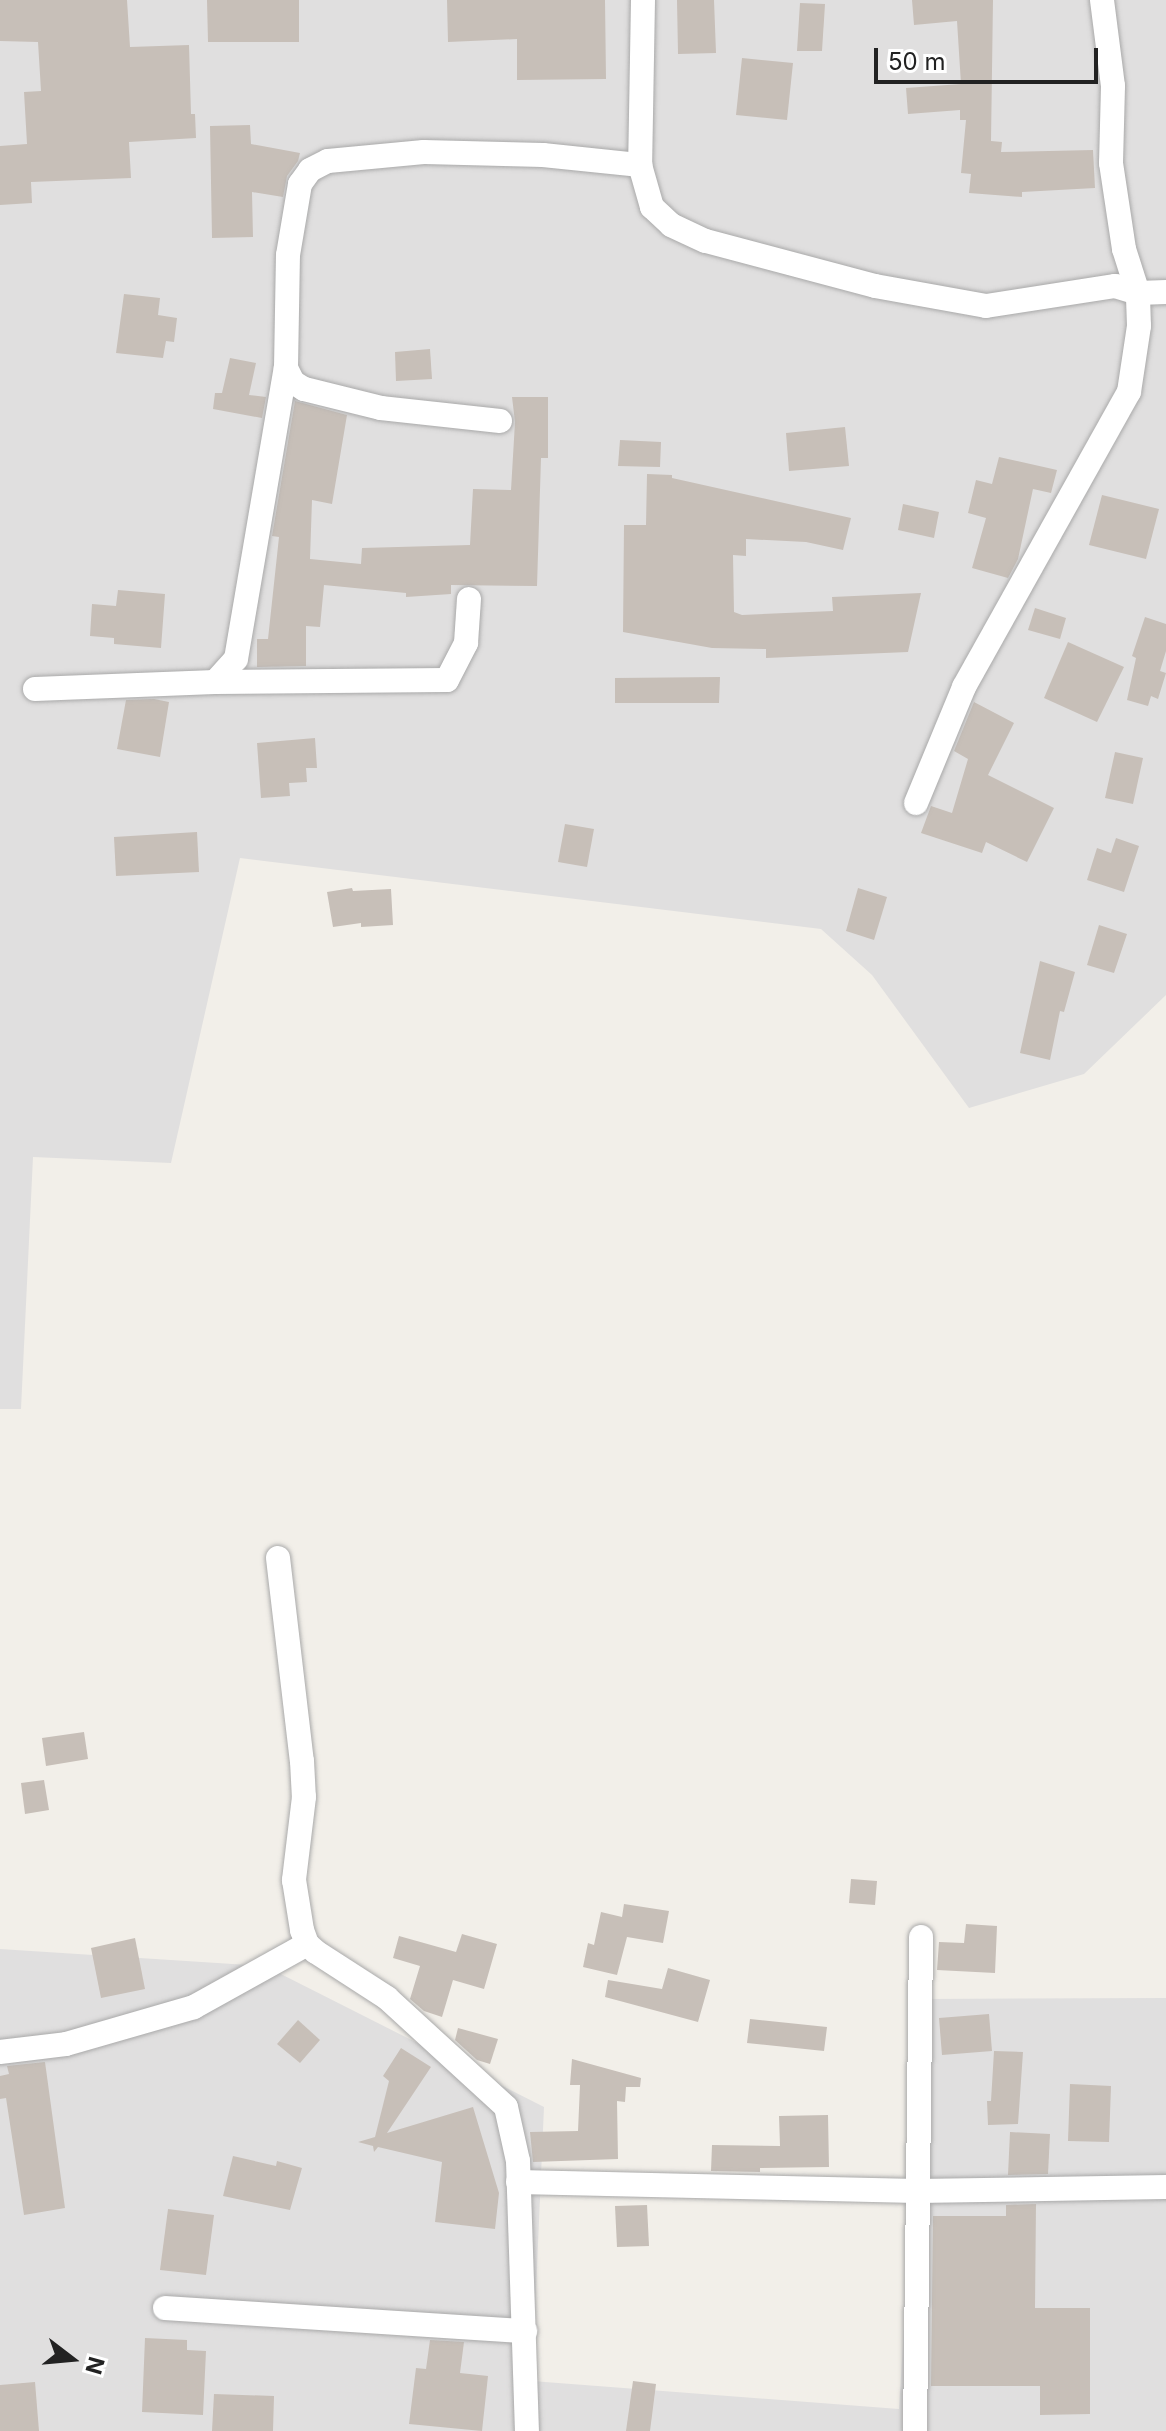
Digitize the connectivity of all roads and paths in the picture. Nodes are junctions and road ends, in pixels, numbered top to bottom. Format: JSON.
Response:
{"nodes":[{"id":1,"x":643,"y":0,"type":"edge"},
{"id":2,"x":1102,"y":0,"type":"edge"},
{"id":3,"x":640,"y":165,"type":"junction"},
{"id":4,"x":1166,"y":292,"type":"edge"},
{"id":5,"x":1138,"y":293,"type":"junction"},
{"id":6,"x":286,"y":368,"type":"junction"},
{"id":7,"x":500,"y":421,"type":"dead end"},
{"id":8,"x":469,"y":599,"type":"dead end"},
{"id":9,"x":215,"y":682,"type":"junction"},
{"id":10,"x":35,"y":689,"type":"dead end"},
{"id":11,"x":916,"y":803,"type":"dead end"},
{"id":12,"x":278,"y":1558,"type":"dead end"},
{"id":13,"x":921,"y":1937,"type":"dead end"},
{"id":14,"x":307,"y":1944,"type":"junction"},
{"id":15,"x":0,"y":2052,"type":"edge"},
{"id":16,"x":518,"y":2182,"type":"junction"},
{"id":17,"x":1166,"y":2187,"type":"edge"},
{"id":18,"x":917,"y":2191,"type":"junction"},
{"id":19,"x":165,"y":2308,"type":"dead end"},
{"id":20,"x":525,"y":2331,"type":"junction"},
{"id":21,"x":527,"y":2431,"type":"edge"},
{"id":22,"x":915,"y":2431,"type":"edge"}],
"edges":[{"from":1,"to":3,"type":"street"},
{"from":2,"to":5,"type":"street"},
{"from":3,"to":5,"type":"street"},
{"from":3,"to":6,"type":"street"},
{"from":4,"to":5,"type":"street"},
{"from":5,"to":11,"type":"street"},
{"from":6,"to":7,"type":"street"},
{"from":6,"to":9,"type":"street"},
{"from":8,"to":9,"type":"street"},
{"from":9,"to":10,"type":"street"},
{"from":12,"to":14,"type":"street"},
{"from":13,"to":18,"type":"street"},
{"from":14,"to":15,"type":"street"},
{"from":14,"to":16,"type":"street"},
{"from":16,"to":18,"type":"street"},
{"from":16,"to":20,"type":"street"},
{"from":17,"to":18,"type":"street"},
{"from":18,"to":22,"type":"street"},
{"from":19,"to":20,"type":"street"},
{"from":20,"to":21,"type":"street"}]}
